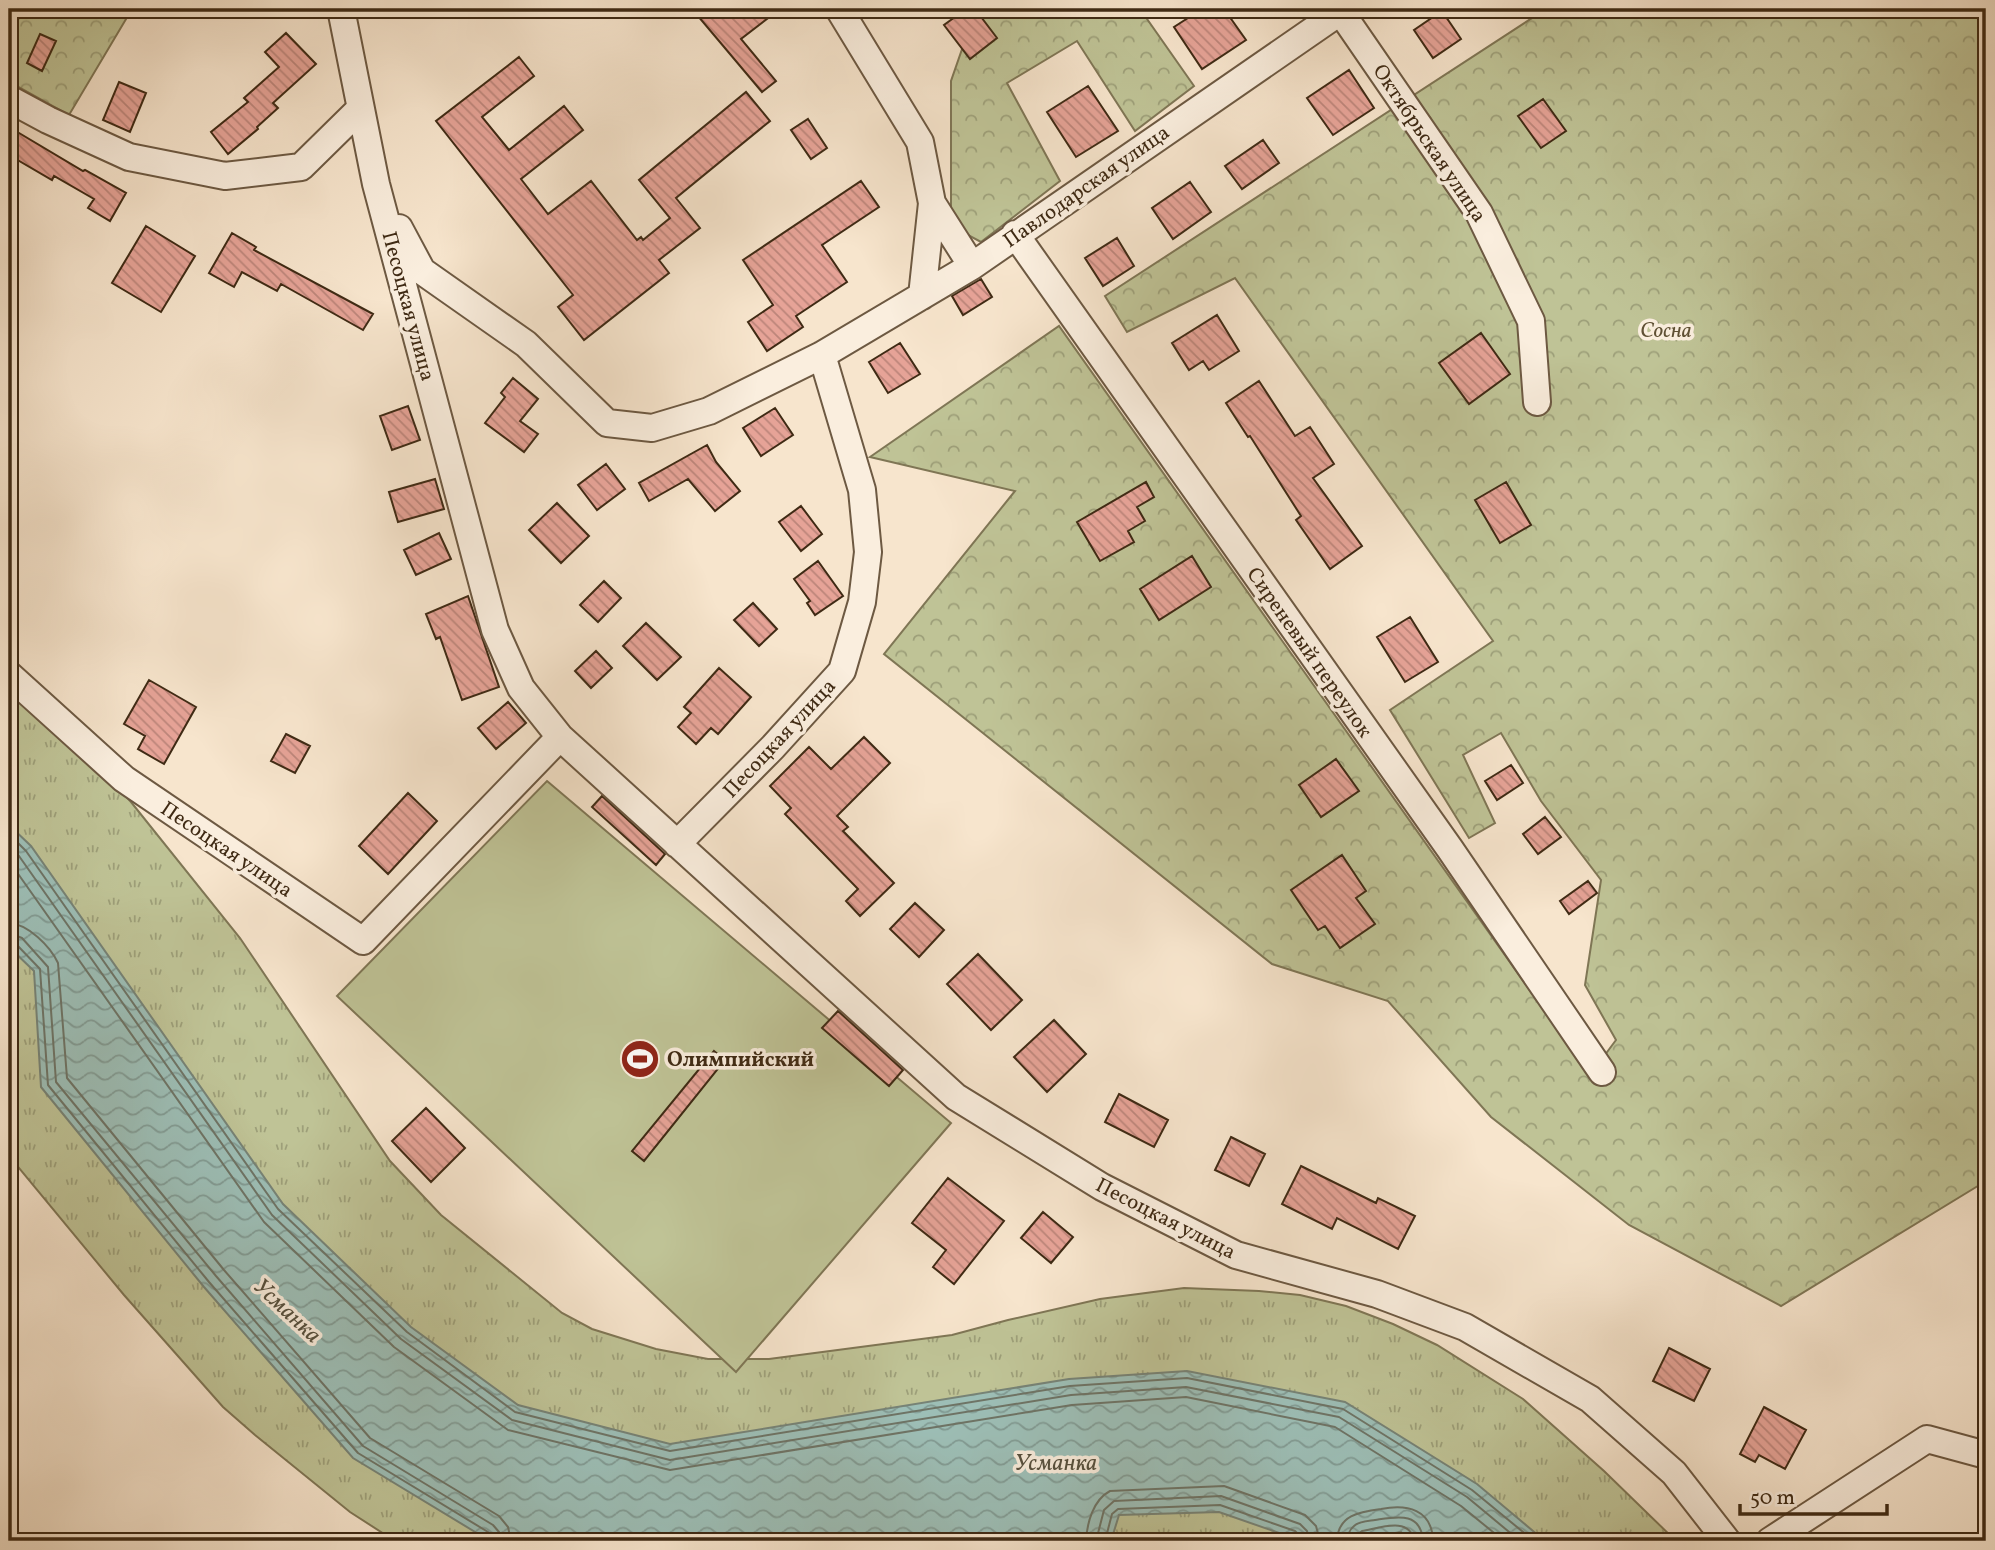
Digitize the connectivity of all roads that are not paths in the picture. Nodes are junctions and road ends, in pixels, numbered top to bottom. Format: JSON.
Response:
{"nodes":[{"id":1,"x":341,"y":9,"type":"edge"},
{"id":2,"x":1342,"y":10,"type":"edge"},
{"id":3,"x":851,"y":13,"type":"edge"},
{"id":4,"x":9,"y":99,"type":"edge"},
{"id":5,"x":360,"y":109,"type":"junction"},
{"id":6,"x":376,"y":184,"type":"junction"},
{"id":7,"x":932,"y":203,"type":"junction"},
{"id":8,"x":1015,"y":234,"type":"junction"},
{"id":9,"x":972,"y":266,"type":"junction"},
{"id":10,"x":922,"y":296,"type":"junction"},
{"id":11,"x":822,"y":355,"type":"junction"},
{"id":12,"x":796,"y":368,"type":"junction"},
{"id":13,"x":831,"y":387,"type":"junction"},
{"id":14,"x":1537,"y":402,"type":"dead end"},
{"id":15,"x":9,"y":675,"type":"edge"},
{"id":16,"x":560,"y":737,"type":"junction"},
{"id":17,"x":677,"y":844,"type":"junction"},
{"id":18,"x":1602,"y":1072,"type":"dead end"},
{"id":19,"x":1986,"y":1455,"type":"edge"},
{"id":20,"x":1727,"y":1541,"type":"edge"},
{"id":21,"x":1770,"y":1541,"type":"edge"}],
"edges":[{"from":1,"to":5,"type":"street","name":"Песоцкая улица"},
{"from":2,"to":8,"type":"street","name":"Павлодарская улица"},
{"from":2,"to":14,"type":"street","name":"Октябрьская улица"},
{"from":3,"to":7,"type":"street"},
{"from":4,"to":5,"type":"street"},
{"from":5,"to":6,"type":"street","name":"Песоцкая улица"},
{"from":6,"to":12,"type":"street","name":"Песоцкая улица"},
{"from":6,"to":16,"type":"street","name":"Песоцкая улица"},
{"from":7,"to":9,"type":"street"},
{"from":7,"to":10,"type":"street"},
{"from":8,"to":9,"type":"street","name":"Павлодарская улица"},
{"from":8,"to":18,"type":"street","name":"Сиреневый переулок"},
{"from":9,"to":10,"type":"street","name":"Павлодарская улица"},
{"from":10,"to":11,"type":"street","name":"Павлодарская улица"},
{"from":11,"to":12,"type":"street","name":"Песоцкая улица"},
{"from":11,"to":13,"type":"street","name":"Песоцкая улица"},
{"from":12,"to":13,"type":"street"},
{"from":13,"to":17,"type":"street","name":"Песоцкая улица"},
{"from":15,"to":16,"type":"street","name":"Песоцкая улица"},
{"from":16,"to":17,"type":"street","name":"Песоцкая улица"},
{"from":17,"to":20,"type":"street","name":"Песоцкая улица"},
{"from":19,"to":21,"type":"street"}]}
